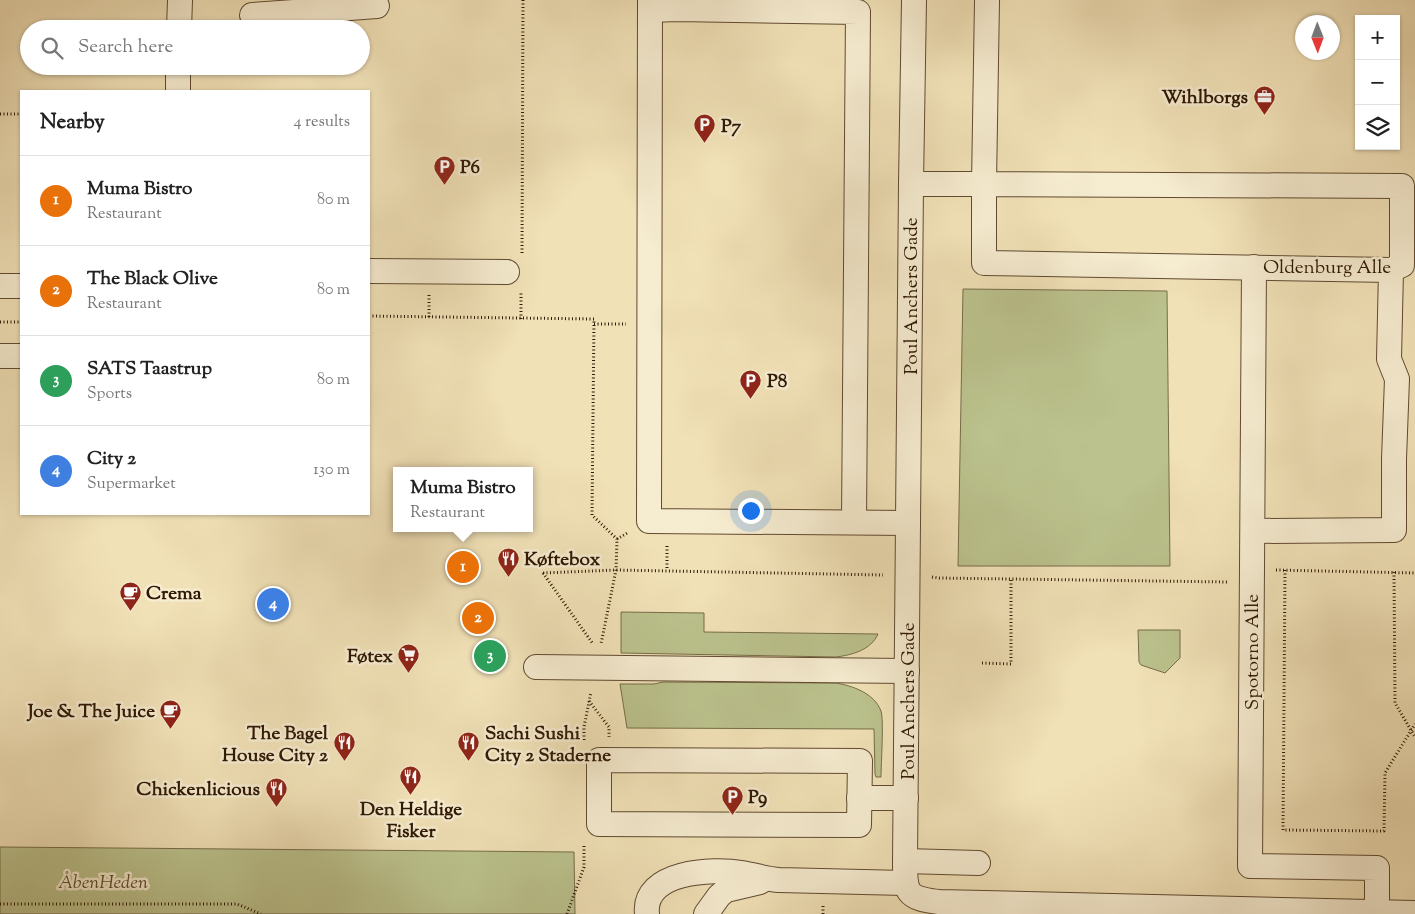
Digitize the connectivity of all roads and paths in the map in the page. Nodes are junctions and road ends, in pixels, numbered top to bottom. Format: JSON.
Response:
{"nodes":[{"id":1,"x":180,"y":0,"type":"edge"},
{"id":2,"x":523,"y":0,"type":"edge"},
{"id":3,"x":914,"y":0,"type":"edge"},
{"id":4,"x":987,"y":0,"type":"edge"},
{"id":5,"x":650,"y":5,"type":"edge"},
{"id":6,"x":377,"y":6,"type":"dead end"},
{"id":7,"x":252,"y":15,"type":"dead end"},
{"id":8,"x":179,"y":20,"type":"edge"},
{"id":9,"x":0,"y":114,"type":"edge"},
{"id":10,"x":20,"y":114,"type":"edge"},
{"id":11,"x":911,"y":184,"type":"junction"},
{"id":12,"x":984,"y":184,"type":"junction"},
{"id":13,"x":1254,"y":267,"type":"junction"},
{"id":14,"x":1391,"y":270,"type":"junction"},
{"id":15,"x":370,"y":271,"type":"edge"},
{"id":16,"x":516,"y":273,"type":"junction"},
{"id":17,"x":0,"y":286,"type":"edge"},
{"id":18,"x":20,"y":286,"type":"edge"},
{"id":19,"x":370,"y":316,"type":"edge"},
{"id":20,"x":521,"y":319,"type":"junction"},
{"id":21,"x":0,"y":322,"type":"edge"},
{"id":22,"x":20,"y":322,"type":"edge"},
{"id":23,"x":594,"y":324,"type":"junction"},
{"id":24,"x":650,"y":324,"type":"junction"},
{"id":25,"x":0,"y":356,"type":"edge"},
{"id":26,"x":20,"y":356,"type":"edge"},
{"id":27,"x":854,"y":522,"type":"junction"},
{"id":28,"x":908,"y":523,"type":"junction"},
{"id":29,"x":1252,"y":531,"type":"junction"},
{"id":30,"x":616,"y":570,"type":"junction"},
{"id":31,"x":1251,"y":570,"type":"junction"},
{"id":32,"x":1285,"y":570,"type":"junction"},
{"id":33,"x":1394,"y":572,"type":"junction"},
{"id":34,"x":1415,"y":573,"type":"edge"},
{"id":35,"x":1012,"y":578,"type":"dead end"},
{"id":36,"x":593,"y":645,"type":"dead end"},
{"id":37,"x":599,"y":653,"type":"dead end"},
{"id":38,"x":982,"y":663,"type":"dead end"},
{"id":39,"x":536,"y":667,"type":"dead end"},
{"id":40,"x":907,"y":671,"type":"junction"},
{"id":41,"x":589,"y":701,"type":"dead end"},
{"id":42,"x":1415,"y":724,"type":"edge"},
{"id":43,"x":609,"y":727,"type":"dead end"},
{"id":44,"x":1411,"y":730,"type":"junction"},
{"id":45,"x":1415,"y":737,"type":"edge"},
{"id":46,"x":859,"y":791,"type":"junction"},
{"id":47,"x":906,"y":791,"type":"junction"},
{"id":48,"x":978,"y":863,"type":"dead end"},
{"id":49,"x":774,"y":879,"type":"junction"},
{"id":50,"x":908,"y":888,"type":"edge"},
{"id":51,"x":0,"y":904,"type":"edge"},
{"id":52,"x":1377,"y":913,"type":"junction"},
{"id":53,"x":1415,"y":913,"type":"edge"},
{"id":54,"x":261,"y":914,"type":"edge"},
{"id":55,"x":647,"y":914,"type":"edge"},
{"id":56,"x":706,"y":914,"type":"edge"}],
"edges":[{"from":1,"to":8,"type":"street"},
{"from":2,"to":16,"type":"path"},
{"from":3,"to":11,"type":"street","name":"Poul Anchers Gade"},
{"from":4,"to":12,"type":"street"},
{"from":5,"to":24,"type":"street"},
{"from":5,"to":27,"type":"street"},
{"from":6,"to":7,"type":"street"},
{"from":9,"to":10,"type":"path"},
{"from":11,"to":12,"type":"street","name":"Oldenburg Alle"},
{"from":11,"to":28,"type":"street","name":"Poul Anchers Gade"},
{"from":12,"to":13,"type":"street","name":"Oldenburg Alle"},
{"from":12,"to":14,"type":"street","name":"Oldenburg Alle"},
{"from":13,"to":14,"type":"street","name":"Oldenburg Alle"},
{"from":13,"to":29,"type":"street","name":"Spotorno Alle"},
{"from":14,"to":29,"type":"street"},
{"from":15,"to":16,"type":"street"},
{"from":16,"to":20,"type":"path"},
{"from":17,"to":18,"type":"street"},
{"from":19,"to":20,"type":"path"},
{"from":20,"to":23,"type":"path"},
{"from":21,"to":22,"type":"path"},
{"from":23,"to":24,"type":"path"},
{"from":23,"to":30,"type":"path"},
{"from":24,"to":27,"type":"street"},
{"from":25,"to":26,"type":"street"},
{"from":27,"to":28,"type":"street"},
{"from":28,"to":40,"type":"street","name":"Poul Anchers Gade"},
{"from":29,"to":31,"type":"street","name":"Spotorno Alle"},
{"from":30,"to":36,"type":"path"},
{"from":30,"to":37,"type":"path"},
{"from":31,"to":32,"type":"path"},
{"from":31,"to":52,"type":"street","name":"Spotorno Alle"},
{"from":32,"to":33,"type":"path"},
{"from":32,"to":44,"type":"path"},
{"from":33,"to":34,"type":"path"},
{"from":33,"to":44,"type":"path"},
{"from":35,"to":38,"type":"path"},
{"from":39,"to":40,"type":"street"},
{"from":40,"to":47,"type":"street","name":"Poul Anchers Gade"},
{"from":41,"to":43,"type":"path"},
{"from":42,"to":44,"type":"path"},
{"from":44,"to":45,"type":"path"},
{"from":46,"to":46,"type":"street"},
{"from":46,"to":47,"type":"street"},
{"from":47,"to":50,"type":"street","name":"Poul Anchers Gade"},
{"from":48,"to":50,"type":"street"},
{"from":49,"to":50,"type":"street"},
{"from":49,"to":55,"type":"street"},
{"from":49,"to":56,"type":"street"},
{"from":50,"to":52,"type":"street"},
{"from":51,"to":54,"type":"path"},
{"from":52,"to":53,"type":"street"}]}
